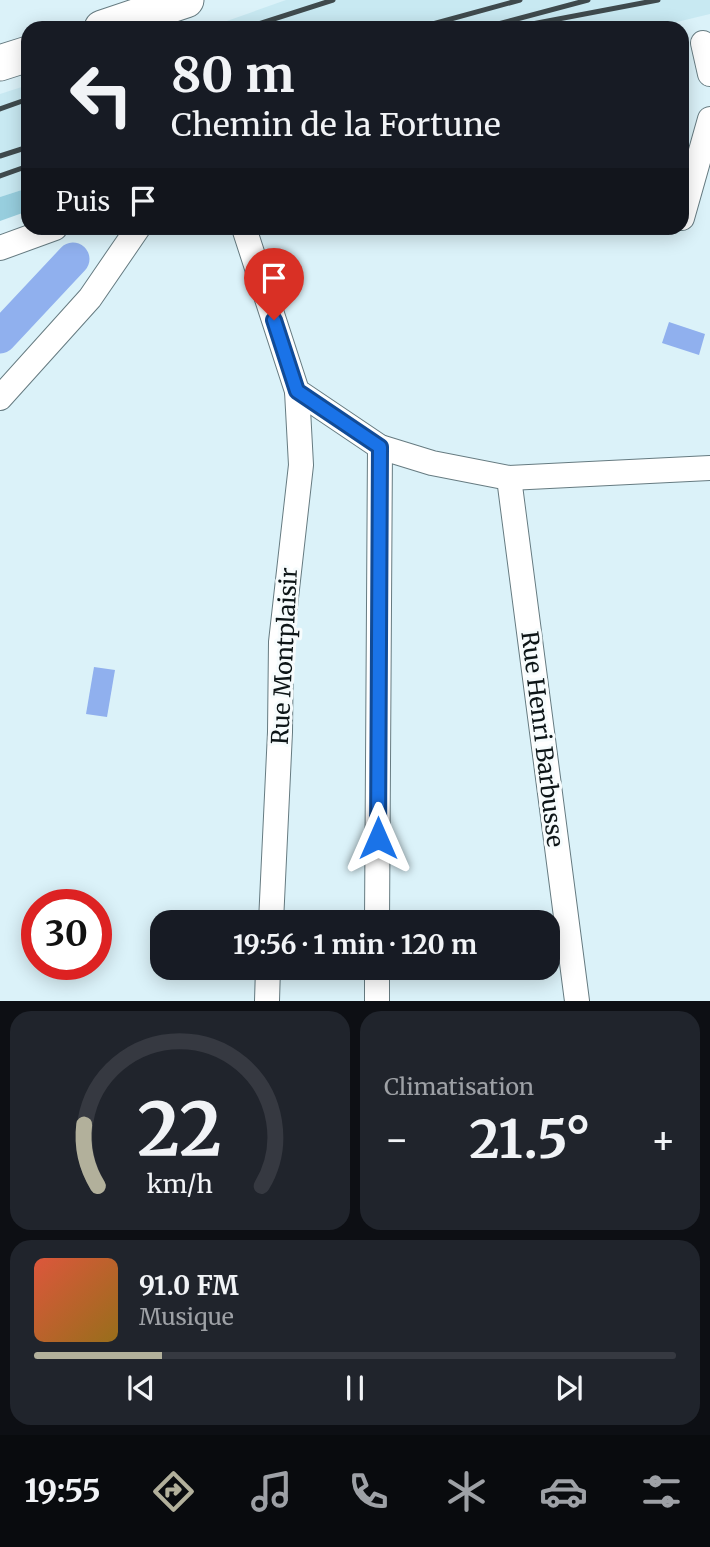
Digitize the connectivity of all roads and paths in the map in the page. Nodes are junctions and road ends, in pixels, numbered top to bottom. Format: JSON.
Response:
{"nodes":[{"id":1,"x":186,"y":0,"type":"edge"},
{"id":2,"x":136,"y":8,"type":"edge"},
{"id":3,"x":114,"y":21,"type":"edge"},
{"id":4,"x":698,"y":45,"type":"edge"},
{"id":5,"x":21,"y":56,"type":"edge"},
{"id":6,"x":0,"y":63,"type":"edge"},
{"id":7,"x":710,"y":74,"type":"edge"},
{"id":8,"x":710,"y":119,"type":"edge"},
{"id":9,"x":689,"y":196,"type":"edge"},
{"id":10,"x":36,"y":235,"type":"edge"},
{"id":11,"x":133,"y":235,"type":"edge"},
{"id":12,"x":246,"y":235,"type":"edge"},
{"id":13,"x":0,"y":248,"type":"edge"},
{"id":14,"x":297,"y":391,"type":"junction"},
{"id":15,"x":0,"y":398,"type":"edge"},
{"id":16,"x":380,"y":447,"type":"junction"},
{"id":17,"x":710,"y":468,"type":"edge"},
{"id":18,"x":509,"y":478,"type":"junction"},
{"id":19,"x":272,"y":910,"type":"edge"},
{"id":20,"x":377,"y":910,"type":"edge"},
{"id":21,"x":268,"y":980,"type":"edge"},
{"id":22,"x":377,"y":980,"type":"edge"},
{"id":23,"x":267,"y":1001,"type":"edge"},
{"id":24,"x":377,"y":1001,"type":"edge"},
{"id":25,"x":577,"y":1001,"type":"edge"}],
"edges":[{"from":1,"to":2,"type":"main road"},
{"from":2,"to":3,"type":"main road"},
{"from":4,"to":7,"type":"street"},
{"from":5,"to":6,"type":"main road"},
{"from":8,"to":9,"type":"street"},
{"from":10,"to":13,"type":"street"},
{"from":11,"to":15,"type":"street"},
{"from":12,"to":14,"type":"street","name":"Rue Montplaisir"},
{"from":14,"to":16,"type":"street"},
{"from":14,"to":19,"type":"street","name":"Rue Montplaisir"},
{"from":16,"to":18,"type":"street"},
{"from":16,"to":20,"type":"street"},
{"from":17,"to":18,"type":"street"},
{"from":18,"to":25,"type":"street","name":"Rue Henri Barbusse"},
{"from":21,"to":23,"type":"street"},
{"from":22,"to":24,"type":"street"}]}
